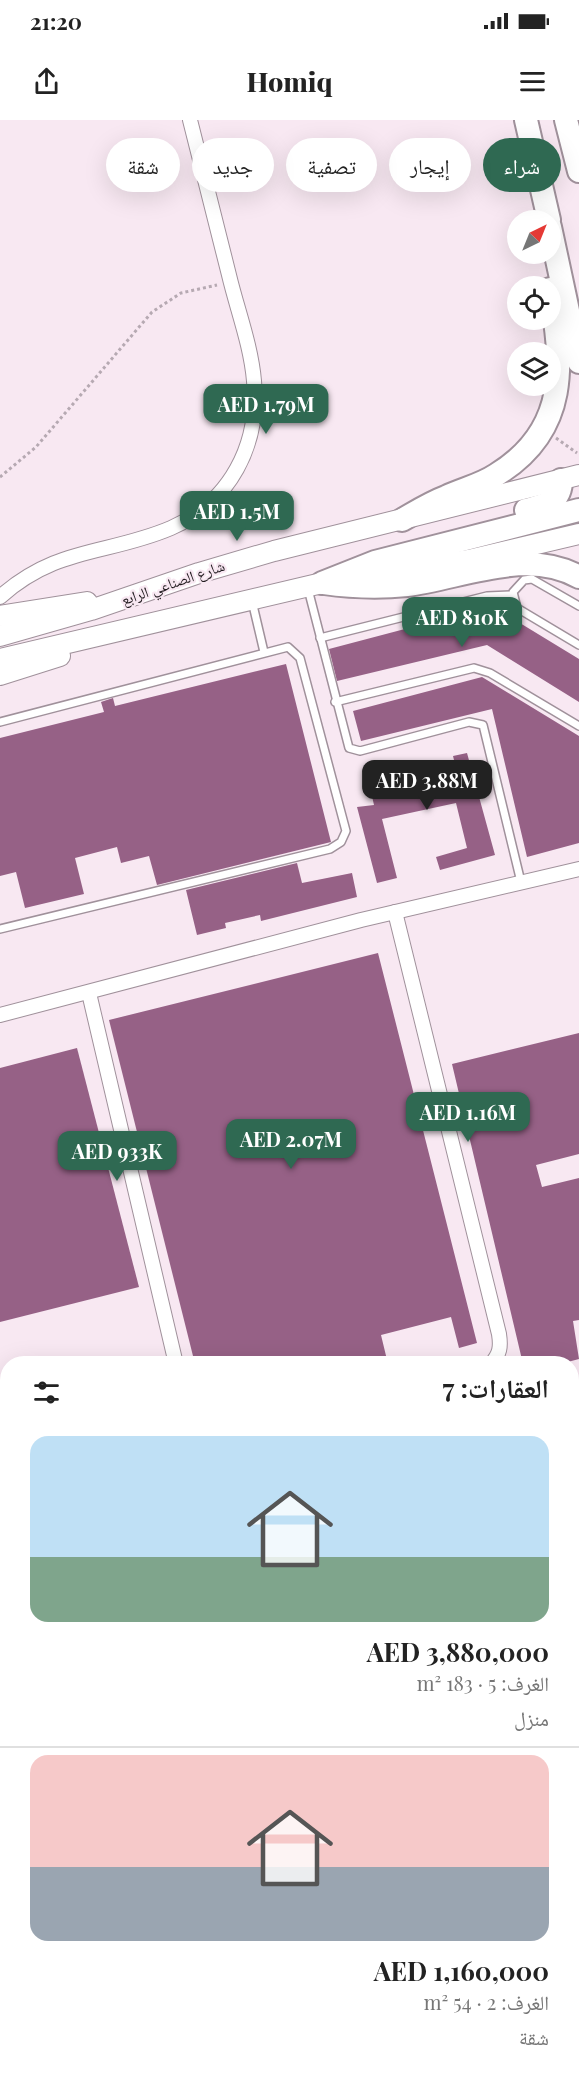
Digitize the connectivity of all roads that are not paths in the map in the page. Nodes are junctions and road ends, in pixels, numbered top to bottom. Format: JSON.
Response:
{"nodes":[{"id":1,"x":190,"y":120,"type":"edge"},
{"id":2,"x":526,"y":120,"type":"edge"},
{"id":3,"x":566,"y":120,"type":"edge"},
{"id":4,"x":579,"y":171,"type":"edge"},
{"id":5,"x":546,"y":210,"type":"edge"},
{"id":6,"x":561,"y":237,"type":"edge"},
{"id":7,"x":558,"y":264,"type":"edge"},
{"id":8,"x":579,"y":287,"type":"edge"},
{"id":9,"x":556,"y":330,"type":"edge"},
{"id":10,"x":579,"y":362,"type":"edge"},
{"id":11,"x":570,"y":478,"type":"edge"},
{"id":12,"x":579,"y":510,"type":"edge"},
{"id":13,"x":402,"y":520,"type":"junction"},
{"id":14,"x":579,"y":534,"type":"edge"},
{"id":15,"x":353,"y":569,"type":"junction"},
{"id":16,"x":579,"y":577,"type":"edge"},
{"id":17,"x":315,"y":585,"type":"junction"},
{"id":18,"x":513,"y":595,"type":"junction"},
{"id":19,"x":0,"y":597,"type":"edge"},
{"id":20,"x":129,"y":597,"type":"junction"},
{"id":21,"x":252,"y":601,"type":"junction"},
{"id":22,"x":579,"y":606,"type":"edge"},
{"id":23,"x":0,"y":616,"type":"edge"},
{"id":24,"x":121,"y":631,"type":"junction"},
{"id":25,"x":0,"y":636,"type":"edge"},
{"id":26,"x":320,"y":638,"type":"junction"},
{"id":27,"x":579,"y":645,"type":"edge"},
{"id":28,"x":264,"y":652,"type":"junction"},
{"id":29,"x":0,"y":658,"type":"edge"},
{"id":30,"x":0,"y":675,"type":"edge"},
{"id":31,"x":335,"y":702,"type":"junction"},
{"id":32,"x":0,"y":722,"type":"edge"},
{"id":33,"x":579,"y":726,"type":"edge"},
{"id":34,"x":579,"y":868,"type":"edge"},
{"id":35,"x":521,"y":883,"type":"junction"},
{"id":36,"x":395,"y":912,"type":"junction"},
{"id":37,"x":0,"y":929,"type":"edge"},
{"id":38,"x":89,"y":993,"type":"junction"},
{"id":39,"x":0,"y":1015,"type":"edge"},
{"id":40,"x":174,"y":1356,"type":"edge"},
{"id":41,"x":498,"y":1356,"type":"edge"}],
"edges":[{"from":1,"to":19,"type":"street"},
{"from":2,"to":5,"type":"main road"},
{"from":3,"to":4,"type":"main road"},
{"from":6,"to":8,"type":"main road"},
{"from":7,"to":10,"type":"main road"},
{"from":9,"to":13,"type":"main road"},
{"from":11,"to":13,"type":"main road","name":"شارع الصناعي الرابع"},
{"from":11,"to":15,"type":"main road"},
{"from":12,"to":15,"type":"main road"},
{"from":13,"to":20,"type":"main road","name":"شارع الصناعي الرابع"},
{"from":14,"to":17,"type":"main road","name":"شارع الصناعي الرابع"},
{"from":15,"to":17,"type":"main road"},
{"from":16,"to":17,"type":"main road"},
{"from":17,"to":21,"type":"main road","name":"شارع الصناعي الرابع"},
{"from":17,"to":26,"type":"lane"},
{"from":18,"to":22,"type":"lane"},
{"from":18,"to":26,"type":"lane"},
{"from":18,"to":27,"type":"lane"},
{"from":20,"to":23,"type":"main road"},
{"from":20,"to":25,"type":"main road","name":"شارع الصناعي الرابع"},
{"from":21,"to":24,"type":"main road","name":"شارع الصناعي الرابع"},
{"from":21,"to":28,"type":"lane"},
{"from":24,"to":29,"type":"main road","name":"شارع الصناعي الرابع"},
{"from":24,"to":30,"type":"main road"},
{"from":26,"to":31,"type":"lane"},
{"from":28,"to":32,"type":"lane"},
{"from":28,"to":37,"type":"lane"},
{"from":31,"to":33,"type":"lane"},
{"from":31,"to":35,"type":"lane"},
{"from":34,"to":35,"type":"street"},
{"from":35,"to":36,"type":"street"},
{"from":36,"to":38,"type":"street"},
{"from":36,"to":41,"type":"street"},
{"from":38,"to":39,"type":"street"},
{"from":38,"to":40,"type":"street"}]}
